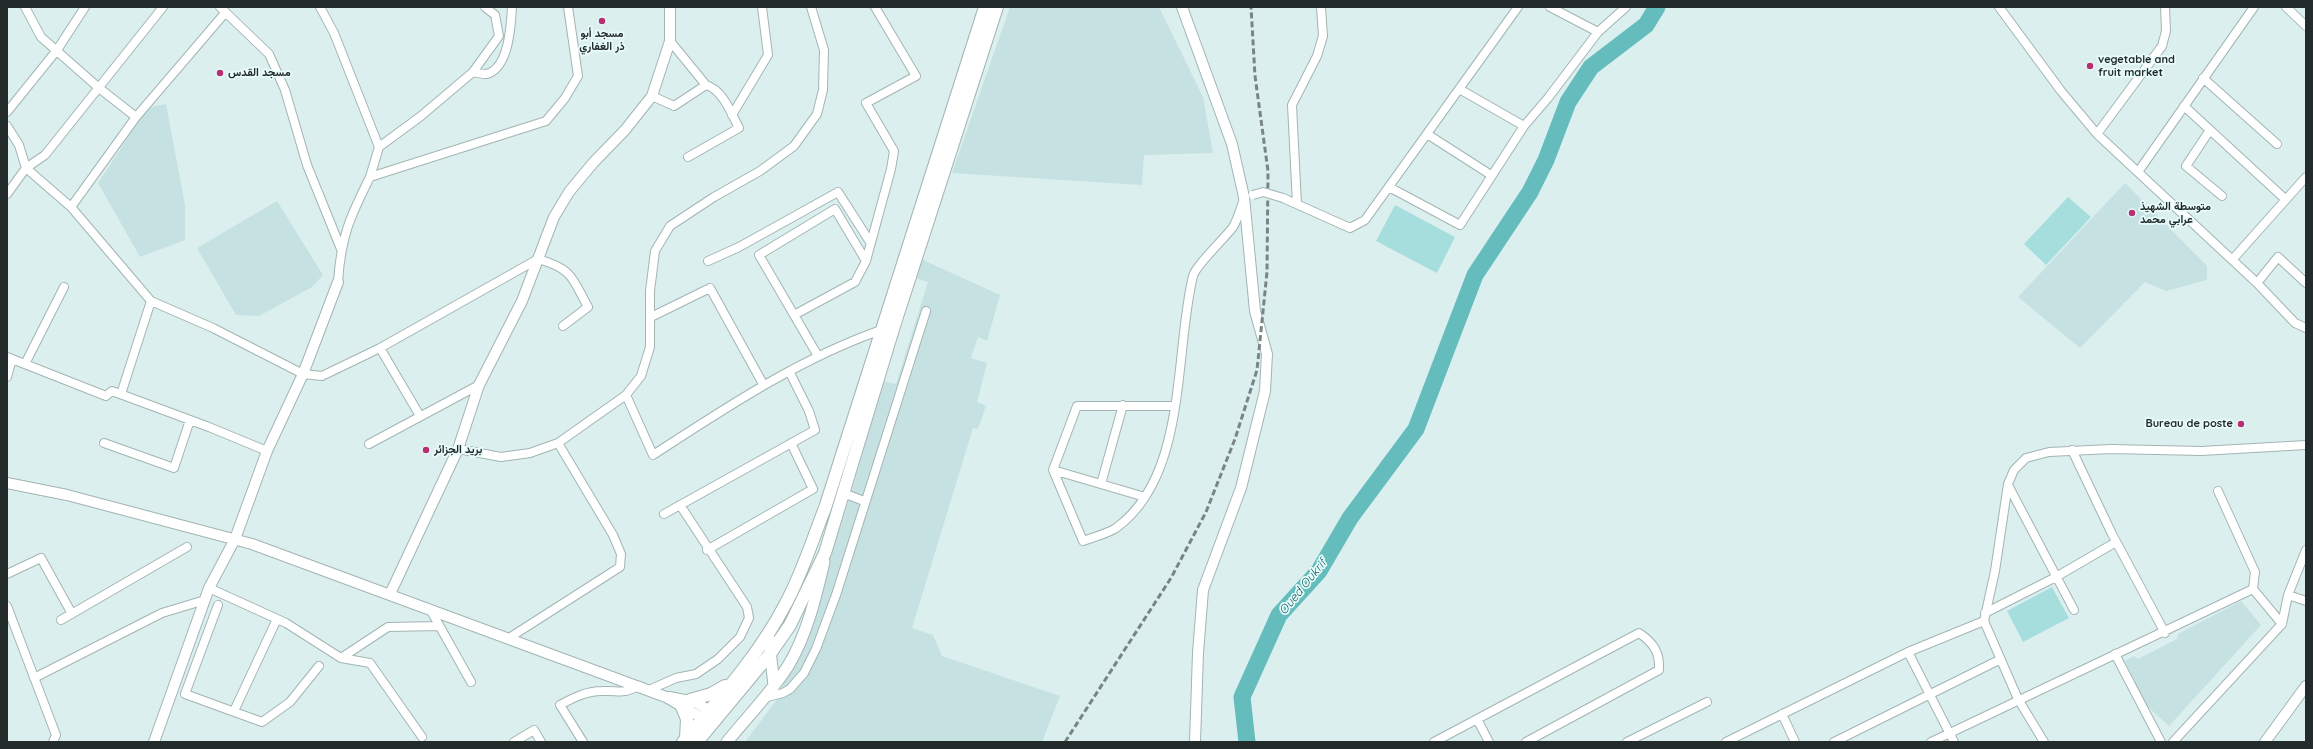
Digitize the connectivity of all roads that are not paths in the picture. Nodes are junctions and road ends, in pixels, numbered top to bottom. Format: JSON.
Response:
{"nodes":[{"id":1,"x":25,"y":7,"type":"edge"},
{"id":2,"x":85,"y":7,"type":"edge"},
{"id":3,"x":163,"y":7,"type":"edge"},
{"id":4,"x":320,"y":7,"type":"edge"},
{"id":5,"x":485,"y":7,"type":"edge"},
{"id":6,"x":512,"y":7,"type":"edge"},
{"id":7,"x":568,"y":7,"type":"edge"},
{"id":8,"x":670,"y":7,"type":"edge"},
{"id":9,"x":762,"y":7,"type":"edge"},
{"id":10,"x":811,"y":7,"type":"edge"},
{"id":11,"x":875,"y":7,"type":"edge"},
{"id":12,"x":985,"y":7,"type":"edge"},
{"id":13,"x":997,"y":7,"type":"edge"},
{"id":14,"x":1182,"y":7,"type":"edge"},
{"id":15,"x":1321,"y":7,"type":"edge"},
{"id":16,"x":1518,"y":7,"type":"edge"},
{"id":17,"x":1550,"y":7,"type":"edge"},
{"id":18,"x":1626,"y":7,"type":"edge"},
{"id":19,"x":1999,"y":7,"type":"edge"},
{"id":20,"x":2165,"y":7,"type":"edge"},
{"id":21,"x":2254,"y":7,"type":"edge"},
{"id":22,"x":2286,"y":7,"type":"edge"},
{"id":23,"x":223,"y":10,"type":"edge"},
{"id":24,"x":2306,"y":26,"type":"edge"},
{"id":25,"x":1598,"y":32,"type":"junction"},
{"id":26,"x":670,"y":41,"type":"junction"},
{"id":27,"x":57,"y":50,"type":"junction"},
{"id":28,"x":473,"y":72,"type":"junction"},
{"id":29,"x":2203,"y":78,"type":"junction"},
{"id":30,"x":706,"y":85,"type":"junction"},
{"id":31,"x":99,"y":88,"type":"junction"},
{"id":32,"x":1461,"y":90,"type":"junction"},
{"id":33,"x":652,"y":96,"type":"junction"},
{"id":34,"x":2184,"y":106,"type":"junction"},
{"id":35,"x":7,"y":112,"type":"edge"},
{"id":36,"x":732,"y":115,"type":"junction"},
{"id":37,"x":136,"y":117,"type":"junction"},
{"id":38,"x":7,"y":126,"type":"edge"},
{"id":39,"x":1524,"y":126,"type":"junction"},
{"id":40,"x":2210,"y":130,"type":"junction"},
{"id":41,"x":1427,"y":134,"type":"junction"},
{"id":42,"x":2097,"y":134,"type":"junction"},
{"id":43,"x":2277,"y":144,"type":"dead end"},
{"id":44,"x":379,"y":147,"type":"junction"},
{"id":45,"x":688,"y":157,"type":"dead end"},
{"id":46,"x":26,"y":168,"type":"junction"},
{"id":47,"x":2138,"y":172,"type":"junction"},
{"id":48,"x":1491,"y":175,"type":"junction"},
{"id":49,"x":370,"y":177,"type":"junction"},
{"id":50,"x":2306,"y":177,"type":"edge"},
{"id":51,"x":1389,"y":187,"type":"junction"},
{"id":52,"x":7,"y":194,"type":"edge"},
{"id":53,"x":1249,"y":196,"type":"junction"},
{"id":54,"x":2222,"y":196,"type":"dead end"},
{"id":55,"x":2285,"y":199,"type":"junction"},
{"id":56,"x":1296,"y":204,"type":"junction"},
{"id":57,"x":71,"y":207,"type":"junction"},
{"id":58,"x":870,"y":242,"type":"junction"},
{"id":59,"x":341,"y":249,"type":"junction"},
{"id":60,"x":538,"y":259,"type":"junction"},
{"id":61,"x":2232,"y":260,"type":"junction"},
{"id":62,"x":708,"y":261,"type":"dead end"},
{"id":63,"x":866,"y":261,"type":"junction"},
{"id":64,"x":338,"y":282,"type":"joint"},
{"id":65,"x":2257,"y":283,"type":"junction"},
{"id":66,"x":2306,"y":283,"type":"edge"},
{"id":67,"x":64,"y":287,"type":"dead end"},
{"id":68,"x":151,"y":301,"type":"junction"},
{"id":69,"x":926,"y":311,"type":"dead end"},
{"id":70,"x":794,"y":315,"type":"junction"},
{"id":71,"x":651,"y":317,"type":"junction"},
{"id":72,"x":563,"y":326,"type":"dead end"},
{"id":73,"x":894,"y":326,"type":"junction"},
{"id":74,"x":2306,"y":328,"type":"edge"},
{"id":75,"x":881,"y":330,"type":"junction"},
{"id":76,"x":876,"y":342,"type":"junction"},
{"id":77,"x":889,"y":345,"type":"junction"},
{"id":78,"x":380,"y":348,"type":"junction"},
{"id":79,"x":818,"y":356,"type":"junction"},
{"id":80,"x":10,"y":358,"type":"edge"},
{"id":81,"x":25,"y":364,"type":"junction"},
{"id":82,"x":790,"y":373,"type":"junction"},
{"id":83,"x":303,"y":374,"type":"junction"},
{"id":84,"x":7,"y":377,"type":"edge"},
{"id":85,"x":764,"y":384,"type":"junction"},
{"id":86,"x":479,"y":385,"type":"junction"},
{"id":87,"x":121,"y":394,"type":"junction"},
{"id":88,"x":626,"y":394,"type":"junction"},
{"id":89,"x":1122,"y":405,"type":"junction"},
{"id":90,"x":1174,"y":406,"type":"junction"},
{"id":91,"x":420,"y":416,"type":"junction"},
{"id":92,"x":190,"y":420,"type":"junction"},
{"id":93,"x":104,"y":443,"type":"dead end"},
{"id":94,"x":558,"y":443,"type":"junction"},
{"id":95,"x":790,"y":443,"type":"junction"},
{"id":96,"x":370,"y":444,"type":"dead end"},
{"id":97,"x":2306,"y":446,"type":"edge"},
{"id":98,"x":458,"y":449,"type":"junction"},
{"id":99,"x":2072,"y":450,"type":"junction"},
{"id":100,"x":267,"y":451,"type":"junction"},
{"id":101,"x":1052,"y":470,"type":"junction"},
{"id":102,"x":7,"y":483,"type":"edge"},
{"id":103,"x":1101,"y":484,"type":"junction"},
{"id":104,"x":2008,"y":484,"type":"junction"},
{"id":105,"x":2218,"y":491,"type":"dead end"},
{"id":106,"x":843,"y":493,"type":"junction"},
{"id":107,"x":1145,"y":497,"type":"junction"},
{"id":108,"x":864,"y":501,"type":"junction"},
{"id":109,"x":680,"y":505,"type":"junction"},
{"id":110,"x":664,"y":514,"type":"dead end"},
{"id":111,"x":235,"y":539,"type":"junction"},
{"id":112,"x":2116,"y":542,"type":"junction"},
{"id":113,"x":187,"y":546,"type":"dead end"},
{"id":114,"x":708,"y":550,"type":"junction"},
{"id":115,"x":2306,"y":550,"type":"edge"},
{"id":116,"x":825,"y":553,"type":"junction"},
{"id":117,"x":7,"y":574,"type":"edge"},
{"id":118,"x":2056,"y":577,"type":"junction"},
{"id":119,"x":209,"y":588,"type":"junction"},
{"id":120,"x":2253,"y":589,"type":"junction"},
{"id":121,"x":390,"y":594,"type":"junction"},
{"id":122,"x":2288,"y":595,"type":"junction"},
{"id":123,"x":205,"y":600,"type":"junction"},
{"id":124,"x":2306,"y":601,"type":"edge"},
{"id":125,"x":218,"y":605,"type":"dead end"},
{"id":126,"x":7,"y":606,"type":"edge"},
{"id":127,"x":430,"y":609,"type":"junction"},
{"id":128,"x":2074,"y":610,"type":"dead end"},
{"id":129,"x":72,"y":614,"type":"junction"},
{"id":130,"x":1985,"y":617,"type":"junction"},
{"id":131,"x":61,"y":620,"type":"dead end"},
{"id":132,"x":277,"y":620,"type":"junction"},
{"id":133,"x":2282,"y":624,"type":"junction"},
{"id":134,"x":439,"y":626,"type":"junction"},
{"id":135,"x":2165,"y":633,"type":"junction"},
{"id":136,"x":768,"y":634,"type":"junction"},
{"id":137,"x":509,"y":638,"type":"junction"},
{"id":138,"x":1908,"y":652,"type":"junction"},
{"id":139,"x":770,"y":654,"type":"junction"},
{"id":140,"x":2115,"y":654,"type":"junction"},
{"id":141,"x":341,"y":658,"type":"junction"},
{"id":142,"x":1999,"y":660,"type":"junction"},
{"id":143,"x":319,"y":666,"type":"dead end"},
{"id":144,"x":34,"y":678,"type":"junction"},
{"id":145,"x":734,"y":680,"type":"junction"},
{"id":146,"x":471,"y":682,"type":"dead end"},
{"id":147,"x":774,"y":685,"type":"junction"},
{"id":148,"x":639,"y":686,"type":"junction"},
{"id":149,"x":2306,"y":686,"type":"edge"},
{"id":150,"x":649,"y":690,"type":"junction"},
{"id":151,"x":1929,"y":694,"type":"junction"},
{"id":152,"x":763,"y":698,"type":"junction"},
{"id":153,"x":2018,"y":699,"type":"junction"},
{"id":154,"x":1707,"y":702,"type":"dead end"},
{"id":155,"x":686,"y":704,"type":"junction"},
{"id":156,"x":234,"y":710,"type":"junction"},
{"id":157,"x":1782,"y":714,"type":"junction"},
{"id":158,"x":710,"y":716,"type":"junction"},
{"id":159,"x":1477,"y":719,"type":"junction"},
{"id":160,"x":1949,"y":733,"type":"junction"},
{"id":161,"x":422,"y":737,"type":"dead end"},
{"id":162,"x":689,"y":741,"type":"edge"},
{"id":163,"x":53,"y":742,"type":"edge"},
{"id":164,"x":154,"y":742,"type":"edge"},
{"id":165,"x":514,"y":742,"type":"edge"},
{"id":166,"x":542,"y":742,"type":"edge"},
{"id":167,"x":583,"y":742,"type":"edge"},
{"id":168,"x":727,"y":742,"type":"edge"},
{"id":169,"x":1195,"y":742,"type":"edge"},
{"id":170,"x":1434,"y":742,"type":"edge"},
{"id":171,"x":1489,"y":742,"type":"edge"},
{"id":172,"x":1526,"y":742,"type":"edge"},
{"id":173,"x":1627,"y":742,"type":"edge"},
{"id":174,"x":1726,"y":742,"type":"edge"},
{"id":175,"x":1795,"y":742,"type":"edge"},
{"id":176,"x":1834,"y":742,"type":"edge"},
{"id":177,"x":1931,"y":742,"type":"edge"},
{"id":178,"x":1954,"y":742,"type":"edge"},
{"id":179,"x":2044,"y":742,"type":"edge"},
{"id":180,"x":2161,"y":742,"type":"edge"},
{"id":181,"x":2173,"y":742,"type":"edge"},
{"id":182,"x":2265,"y":742,"type":"edge"}],
"edges":[{"from":1,"to":27,"type":"street"},
{"from":2,"to":27,"type":"street"},
{"from":3,"to":31,"type":"street"},
{"from":4,"to":44,"type":"street"},
{"from":5,"to":28,"type":"street"},
{"from":6,"to":28,"type":"street"},
{"from":7,"to":49,"type":"street"},
{"from":8,"to":26,"type":"street"},
{"from":9,"to":36,"type":"street"},
{"from":10,"to":71,"type":"street"},
{"from":11,"to":58,"type":"street"},
{"from":12,"to":75,"type":"main road"},
{"from":13,"to":73,"type":"main road"},
{"from":14,"to":53,"type":"street"},
{"from":15,"to":56,"type":"street"},
{"from":16,"to":32,"type":"street"},
{"from":17,"to":25,"type":"street"},
{"from":18,"to":25,"type":"street"},
{"from":19,"to":42,"type":"street"},
{"from":20,"to":42,"type":"street"},
{"from":21,"to":29,"type":"street"},
{"from":22,"to":24,"type":"street"},
{"from":23,"to":37,"type":"street"},
{"from":23,"to":59,"type":"street"},
{"from":25,"to":39,"type":"street"},
{"from":26,"to":30,"type":"street"},
{"from":26,"to":33,"type":"street"},
{"from":27,"to":31,"type":"street"},
{"from":27,"to":35,"type":"street"},
{"from":28,"to":44,"type":"street"},
{"from":29,"to":34,"type":"street"},
{"from":29,"to":43,"type":"street"},
{"from":30,"to":33,"type":"street"},
{"from":30,"to":36,"type":"street"},
{"from":31,"to":37,"type":"street"},
{"from":31,"to":46,"type":"street"},
{"from":32,"to":39,"type":"street"},
{"from":32,"to":41,"type":"street"},
{"from":33,"to":60,"type":"street"},
{"from":34,"to":40,"type":"street"},
{"from":34,"to":47,"type":"street"},
{"from":36,"to":45,"type":"street"},
{"from":37,"to":57,"type":"street"},
{"from":38,"to":46,"type":"street"},
{"from":39,"to":48,"type":"street"},
{"from":40,"to":54,"type":"street"},
{"from":40,"to":55,"type":"street"},
{"from":41,"to":48,"type":"street"},
{"from":41,"to":51,"type":"street"},
{"from":42,"to":47,"type":"street"},
{"from":44,"to":49,"type":"street"},
{"from":46,"to":52,"type":"street"},
{"from":46,"to":57,"type":"street"},
{"from":47,"to":61,"type":"street"},
{"from":48,"to":51,"type":"street"},
{"from":49,"to":59,"type":"street"},
{"from":50,"to":55,"type":"street"},
{"from":51,"to":56,"type":"street"},
{"from":53,"to":56,"type":"street","bridge":true},
{"from":53,"to":90,"type":"street"},
{"from":53,"to":169,"type":"street"},
{"from":55,"to":61,"type":"street"},
{"from":57,"to":68,"type":"street"},
{"from":58,"to":62,"type":"street"},
{"from":58,"to":63,"type":"street"},
{"from":59,"to":64,"type":"street"},
{"from":60,"to":72,"type":"street"},
{"from":60,"to":78,"type":"street"},
{"from":60,"to":86,"type":"street"},
{"from":61,"to":65,"type":"street"},
{"from":63,"to":70,"type":"street"},
{"from":63,"to":70,"type":"street"},
{"from":64,"to":83,"type":"street"},
{"from":65,"to":66,"type":"street"},
{"from":65,"to":74,"type":"street"},
{"from":67,"to":81,"type":"street"},
{"from":68,"to":83,"type":"street"},
{"from":68,"to":87,"type":"street"},
{"from":69,"to":108,"type":"street"},
{"from":70,"to":79,"type":"street"},
{"from":71,"to":85,"type":"street"},
{"from":71,"to":88,"type":"street"},
{"from":73,"to":75,"type":"street"},
{"from":73,"to":77,"type":"main road"},
{"from":75,"to":76,"type":"main road"},
{"from":75,"to":79,"type":"street"},
{"from":76,"to":77,"type":"main road"},
{"from":76,"to":136,"type":"main road"},
{"from":77,"to":106,"type":"main road"},
{"from":78,"to":83,"type":"street"},
{"from":78,"to":91,"type":"street"},
{"from":79,"to":82,"type":"street"},
{"from":80,"to":81,"type":"street"},
{"from":80,"to":84,"type":"street"},
{"from":81,"to":87,"type":"street"},
{"from":82,"to":85,"type":"street"},
{"from":82,"to":95,"type":"street"},
{"from":83,"to":100,"type":"street"},
{"from":85,"to":88,"type":"street"},
{"from":86,"to":91,"type":"street"},
{"from":86,"to":98,"type":"street"},
{"from":87,"to":92,"type":"street"},
{"from":88,"to":94,"type":"street"},
{"from":89,"to":90,"type":"street"},
{"from":89,"to":101,"type":"street"},
{"from":89,"to":103,"type":"street"},
{"from":90,"to":107,"type":"street"},
{"from":91,"to":96,"type":"street"},
{"from":92,"to":93,"type":"street"},
{"from":92,"to":100,"type":"street"},
{"from":94,"to":98,"type":"street"},
{"from":94,"to":137,"type":"street"},
{"from":95,"to":109,"type":"street"},
{"from":95,"to":114,"type":"street"},
{"from":97,"to":99,"type":"street"},
{"from":98,"to":121,"type":"street"},
{"from":99,"to":104,"type":"street"},
{"from":99,"to":112,"type":"street"},
{"from":100,"to":111,"type":"street"},
{"from":101,"to":103,"type":"street"},
{"from":101,"to":107,"type":"street"},
{"from":102,"to":111,"type":"street"},
{"from":103,"to":107,"type":"street"},
{"from":104,"to":118,"type":"street"},
{"from":104,"to":130,"type":"street"},
{"from":105,"to":120,"type":"street"},
{"from":106,"to":108,"type":"street"},
{"from":106,"to":116,"type":"main road"},
{"from":108,"to":152,"type":"street"},
{"from":109,"to":110,"type":"street"},
{"from":109,"to":114,"type":"street"},
{"from":111,"to":119,"type":"street"},
{"from":111,"to":121,"type":"street"},
{"from":112,"to":118,"type":"street"},
{"from":112,"to":135,"type":"street"},
{"from":113,"to":129,"type":"street"},
{"from":114,"to":150,"type":"street"},
{"from":115,"to":122,"type":"street"},
{"from":116,"to":139,"type":"main road"},
{"from":116,"to":147,"type":"main road"},
{"from":117,"to":129,"type":"street"},
{"from":118,"to":128,"type":"street"},
{"from":118,"to":130,"type":"street"},
{"from":119,"to":123,"type":"street"},
{"from":119,"to":132,"type":"street"},
{"from":120,"to":133,"type":"street"},
{"from":120,"to":135,"type":"street"},
{"from":121,"to":127,"type":"street"},
{"from":122,"to":124,"type":"street"},
{"from":122,"to":133,"type":"street"},
{"from":123,"to":144,"type":"street"},
{"from":123,"to":164,"type":"street"},
{"from":125,"to":156,"type":"street"},
{"from":126,"to":144,"type":"street"},
{"from":127,"to":134,"type":"street"},
{"from":127,"to":137,"type":"street"},
{"from":129,"to":131,"type":"street"},
{"from":130,"to":138,"type":"street"},
{"from":130,"to":142,"type":"street"},
{"from":132,"to":141,"type":"street"},
{"from":132,"to":156,"type":"street"},
{"from":133,"to":181,"type":"street"},
{"from":134,"to":141,"type":"street"},
{"from":134,"to":146,"type":"street"},
{"from":135,"to":140,"type":"street"},
{"from":136,"to":139,"type":"main road"},
{"from":136,"to":145,"type":"main road"},
{"from":137,"to":148,"type":"street"},
{"from":138,"to":151,"type":"street"},
{"from":138,"to":157,"type":"street"},
{"from":139,"to":147,"type":"main road"},
{"from":139,"to":158,"type":"main road"},
{"from":140,"to":153,"type":"street"},
{"from":140,"to":180,"type":"street"},
{"from":141,"to":161,"type":"street"},
{"from":142,"to":151,"type":"street"},
{"from":142,"to":153,"type":"street"},
{"from":143,"to":156,"type":"street"},
{"from":144,"to":163,"type":"street"},
{"from":145,"to":155,"type":"main road"},
{"from":145,"to":158,"type":"main road"},
{"from":147,"to":152,"type":"main road"},
{"from":148,"to":150,"type":"street"},
{"from":148,"to":167,"type":"street"},
{"from":149,"to":182,"type":"street"},
{"from":150,"to":155,"type":"street"},
{"from":151,"to":160,"type":"street"},
{"from":151,"to":176,"type":"street"},
{"from":152,"to":168,"type":"main road"},
{"from":153,"to":160,"type":"street"},
{"from":153,"to":179,"type":"street"},
{"from":154,"to":173,"type":"street"},
{"from":155,"to":158,"type":"street"},
{"from":155,"to":162,"type":"main road"},
{"from":157,"to":174,"type":"street"},
{"from":157,"to":175,"type":"street"},
{"from":158,"to":162,"type":"main road"},
{"from":159,"to":170,"type":"street"},
{"from":159,"to":171,"type":"street"},
{"from":159,"to":172,"type":"street"},
{"from":160,"to":177,"type":"street"},
{"from":160,"to":178,"type":"street"},
{"from":165,"to":166,"type":"street"}]}
